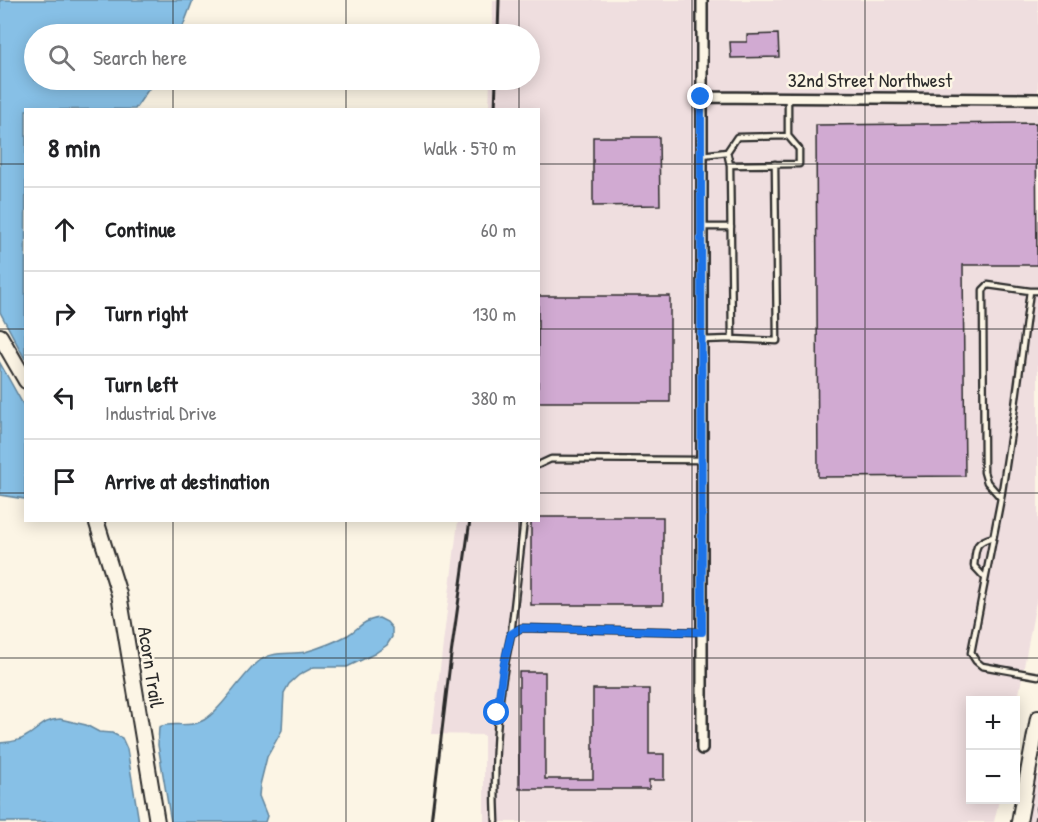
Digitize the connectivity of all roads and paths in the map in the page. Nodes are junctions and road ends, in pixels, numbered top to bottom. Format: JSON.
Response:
{"nodes":[{"id":1,"x":702,"y":0,"type":"edge"},
{"id":2,"x":701,"y":97,"type":"junction"},
{"id":3,"x":788,"y":98,"type":"junction"},
{"id":4,"x":1038,"y":99,"type":"edge"},
{"id":5,"x":788,"y":136,"type":"junction"},
{"id":6,"x":727,"y":152,"type":"junction"},
{"id":7,"x":701,"y":156,"type":"junction"},
{"id":8,"x":775,"y":164,"type":"junction"},
{"id":9,"x":730,"y":165,"type":"junction"},
{"id":10,"x":701,"y":227,"type":"junction"},
{"id":11,"x":731,"y":227,"type":"junction"},
{"id":12,"x":1030,"y":291,"type":"junction"},
{"id":13,"x":1038,"y":291,"type":"edge"},
{"id":14,"x":0,"y":336,"type":"edge"},
{"id":15,"x":732,"y":339,"type":"junction"},
{"id":16,"x":701,"y":340,"type":"junction"},
{"id":17,"x":24,"y":378,"type":"edge"},
{"id":18,"x":702,"y":460,"type":"junction"},
{"id":19,"x":540,"y":464,"type":"edge"},
{"id":20,"x":1000,"y":498,"type":"junction"},
{"id":21,"x":97,"y":522,"type":"edge"},
{"id":22,"x":524,"y":522,"type":"edge"},
{"id":23,"x":993,"y":537,"type":"junction"},
{"id":24,"x":985,"y":578,"type":"junction"},
{"id":25,"x":702,"y":632,"type":"junction"},
{"id":26,"x":511,"y":634,"type":"junction"},
{"id":27,"x":1038,"y":676,"type":"edge"},
{"id":28,"x":1038,"y":718,"type":"edge"},
{"id":29,"x":702,"y":748,"type":"dead end"},
{"id":30,"x":1038,"y":801,"type":"edge"},
{"id":31,"x":157,"y":822,"type":"edge"},
{"id":32,"x":496,"y":822,"type":"edge"},
{"id":33,"x":1019,"y":822,"type":"edge"},
{"id":34,"x":1034,"y":822,"type":"edge"}],
"edges":[{"from":1,"to":2,"type":"street"},
{"from":2,"to":3,"type":"street","name":"32nd Street Northwest"},
{"from":2,"to":7,"type":"street"},
{"from":3,"to":4,"type":"street","name":"32nd Street Northwest"},
{"from":3,"to":5,"type":"lane"},
{"from":5,"to":6,"type":"lane"},
{"from":5,"to":8,"type":"lane"},
{"from":6,"to":7,"type":"lane"},
{"from":6,"to":9,"type":"lane"},
{"from":7,"to":10,"type":"street"},
{"from":8,"to":9,"type":"lane"},
{"from":8,"to":15,"type":"lane"},
{"from":9,"to":11,"type":"lane"},
{"from":10,"to":11,"type":"lane"},
{"from":10,"to":16,"type":"street"},
{"from":11,"to":15,"type":"lane"},
{"from":12,"to":13,"type":"lane"},
{"from":12,"to":20,"type":"lane"},
{"from":12,"to":20,"type":"lane"},
{"from":14,"to":17,"type":"street"},
{"from":15,"to":16,"type":"lane"},
{"from":16,"to":18,"type":"street"},
{"from":18,"to":19,"type":"lane"},
{"from":18,"to":25,"type":"street"},
{"from":20,"to":23,"type":"lane"},
{"from":21,"to":31,"type":"street","name":"Acorn Trail"},
{"from":22,"to":26,"type":"lane"},
{"from":23,"to":24,"type":"lane"},
{"from":23,"to":24,"type":"lane"},
{"from":24,"to":27,"type":"lane"},
{"from":25,"to":26,"type":"lane"},
{"from":25,"to":29,"type":"street"},
{"from":26,"to":32,"type":"lane"},
{"from":28,"to":33,"type":"street"},
{"from":30,"to":34,"type":"path"}]}
